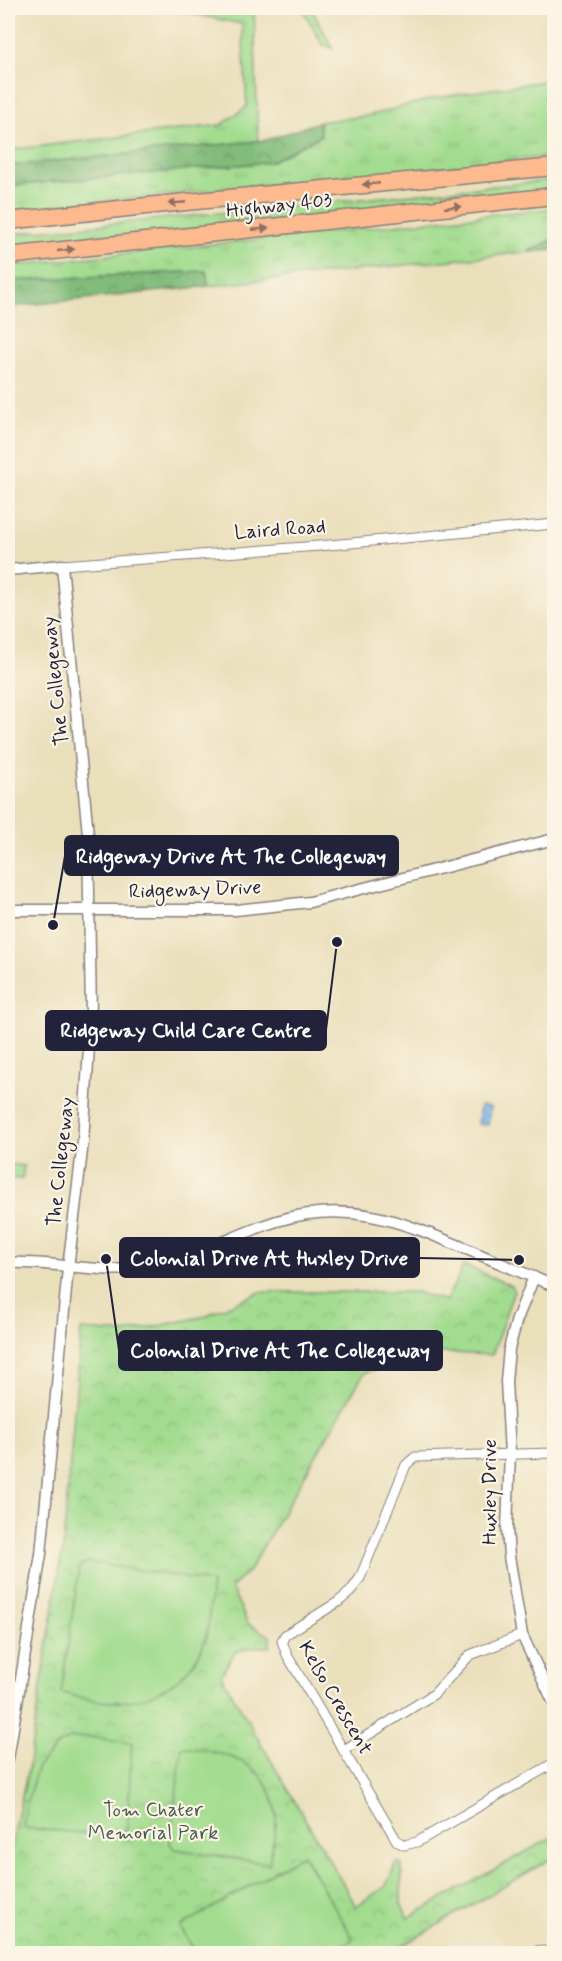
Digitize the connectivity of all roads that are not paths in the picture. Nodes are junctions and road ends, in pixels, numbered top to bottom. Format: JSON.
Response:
{"nodes":[{"id":1,"x":555,"y":167,"type":"edge"},
{"id":2,"x":555,"y":196,"type":"edge"},
{"id":3,"x":8,"y":221,"type":"edge"},
{"id":4,"x":8,"y":256,"type":"edge"},
{"id":5,"x":555,"y":524,"type":"edge"},
{"id":6,"x":62,"y":565,"type":"junction"},
{"id":7,"x":8,"y":570,"type":"edge"},
{"id":8,"x":555,"y":839,"type":"edge"},
{"id":9,"x":8,"y":910,"type":"edge"},
{"id":10,"x":90,"y":910,"type":"junction"},
{"id":11,"x":8,"y":1263,"type":"edge"},
{"id":12,"x":68,"y":1268,"type":"junction"},
{"id":13,"x":534,"y":1277,"type":"junction"},
{"id":14,"x":555,"y":1286,"type":"edge"},
{"id":15,"x":510,"y":1453,"type":"junction"},
{"id":16,"x":555,"y":1453,"type":"edge"},
{"id":17,"x":522,"y":1635,"type":"junction"},
{"id":18,"x":555,"y":1703,"type":"edge"},
{"id":19,"x":345,"y":1750,"type":"junction"},
{"id":20,"x":8,"y":1759,"type":"edge"},
{"id":21,"x":555,"y":1763,"type":"edge"},
{"id":22,"x":525,"y":1953,"type":"edge"},
{"id":23,"x":548,"y":1953,"type":"edge"}],
"edges":[{"from":1,"to":3,"type":"highway","name":"Highway 403","one_way":true},
{"from":4,"to":2,"type":"highway","name":"Highway 403","one_way":true},
{"from":5,"to":6,"type":"street","name":"Laird Road"},
{"from":6,"to":7,"type":"street","name":"Laird Road"},
{"from":6,"to":10,"type":"street","name":"The Collegeway"},
{"from":8,"to":10,"type":"street","name":"Ridgeway Drive"},
{"from":9,"to":10,"type":"street","name":"Ridgeway Drive"},
{"from":10,"to":12,"type":"street","name":"The Collegeway"},
{"from":11,"to":12,"type":"street"},
{"from":12,"to":13,"type":"street"},
{"from":12,"to":20,"type":"street","name":"The Collegeway"},
{"from":13,"to":14,"type":"street"},
{"from":13,"to":15,"type":"street","name":"Huxley Drive"},
{"from":15,"to":16,"type":"street"},
{"from":15,"to":17,"type":"street","name":"Huxley Drive"},
{"from":15,"to":19,"type":"street","name":"Kelso Crescent"},
{"from":17,"to":18,"type":"street","name":"Huxley Drive"},
{"from":17,"to":19,"type":"street"},
{"from":19,"to":21,"type":"street","name":"Kelso Crescent"},
{"from":22,"to":23,"type":"street"}]}
